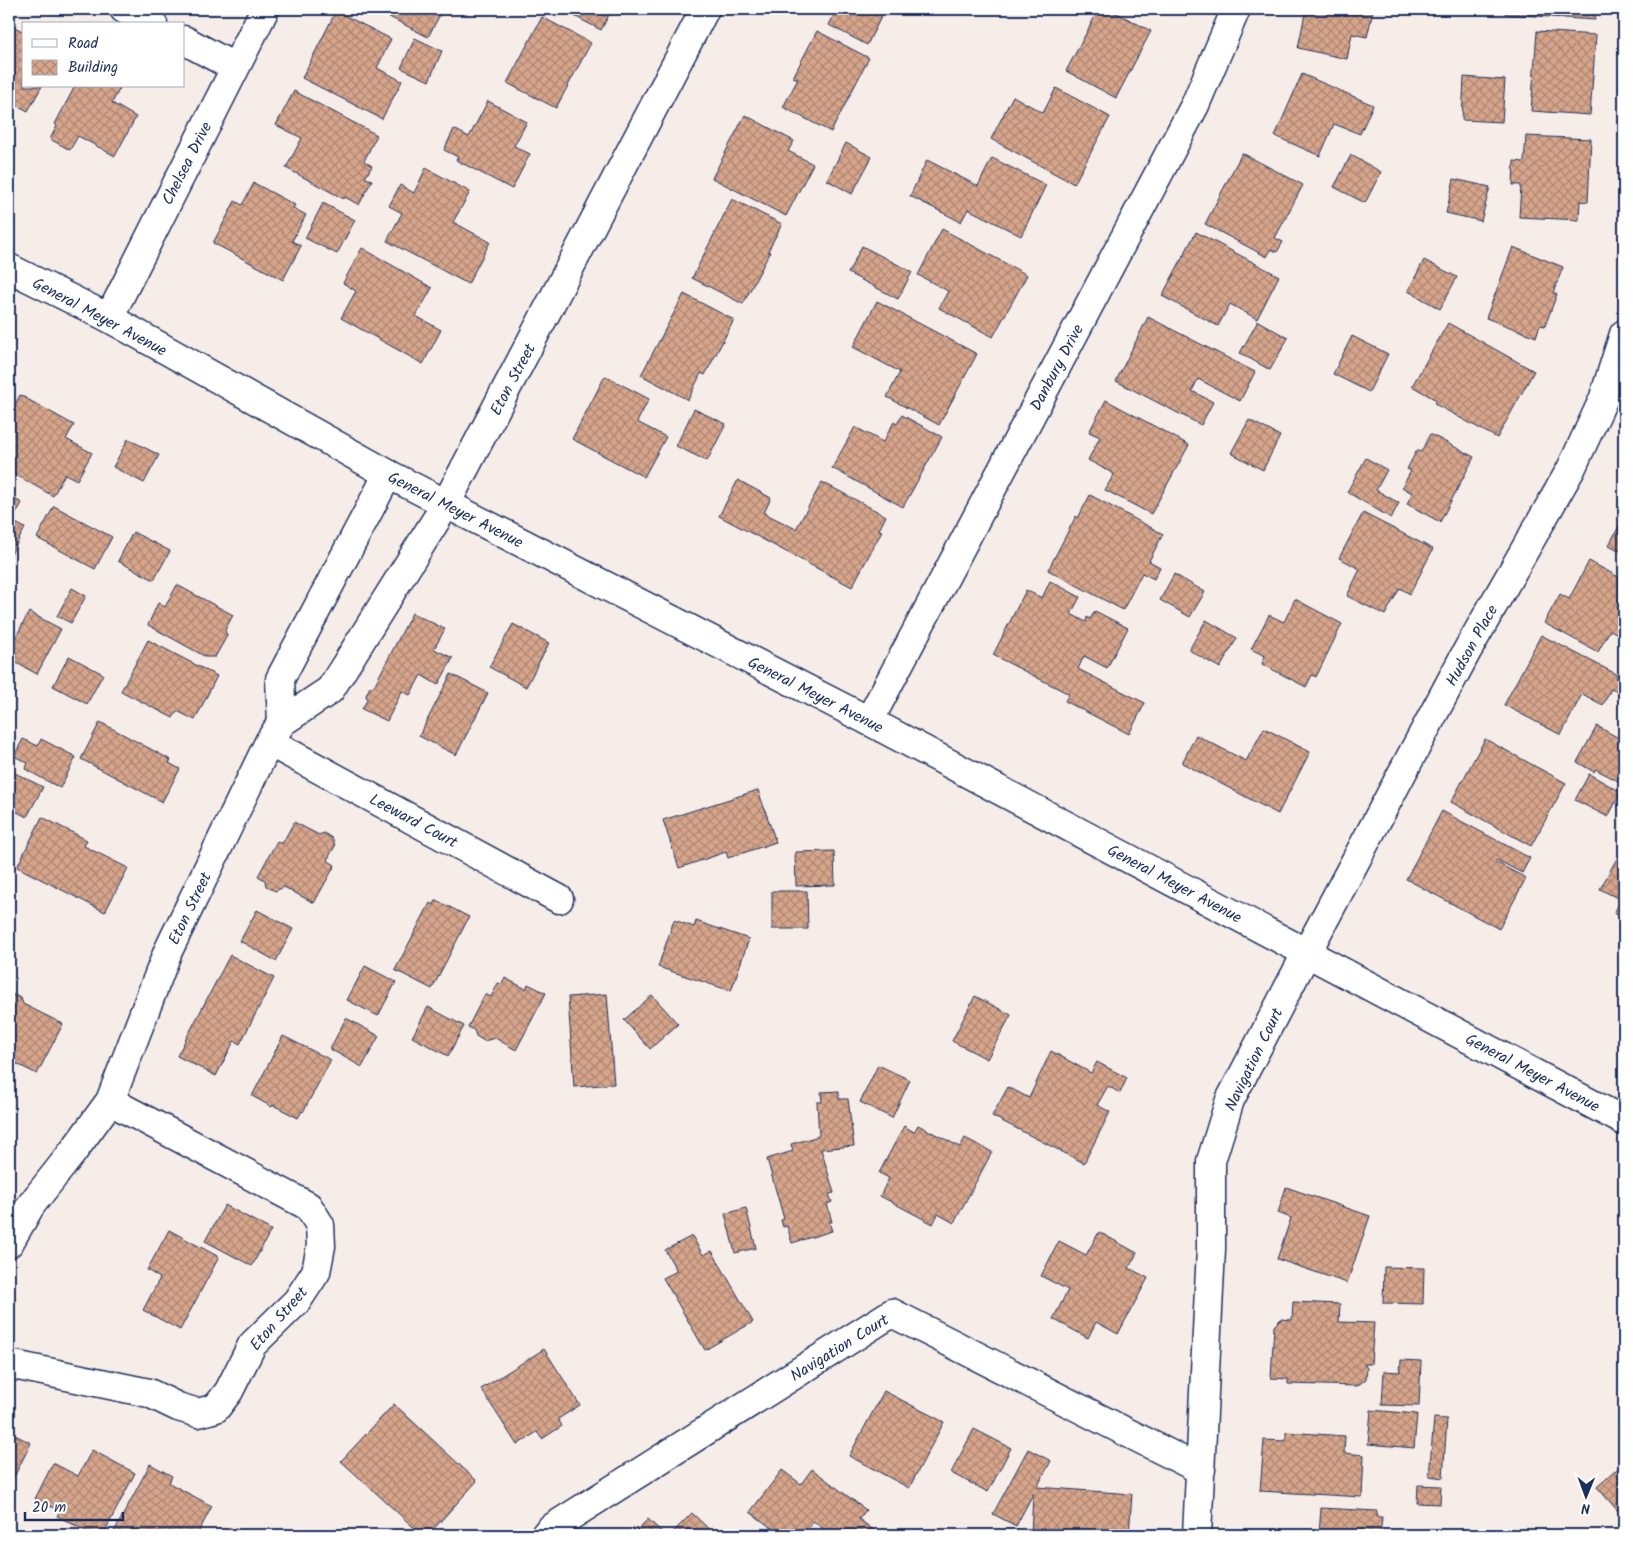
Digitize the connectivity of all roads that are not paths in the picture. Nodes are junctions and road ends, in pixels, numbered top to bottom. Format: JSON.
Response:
{"nodes":[{"id":1,"x":124,"y":9,"type":"edge"},
{"id":2,"x":264,"y":9,"type":"edge"},
{"id":3,"x":705,"y":9,"type":"edge"},
{"id":4,"x":1236,"y":9,"type":"edge"},
{"id":5,"x":148,"y":22,"type":"edge"},
{"id":6,"x":185,"y":41,"type":"edge"},
{"id":7,"x":234,"y":66,"type":"junction"},
{"id":8,"x":9,"y":268,"type":"edge"},
{"id":9,"x":109,"y":318,"type":"junction"},
{"id":10,"x":1624,"y":334,"type":"edge"},
{"id":11,"x":388,"y":474,"type":"junction"},
{"id":12,"x":446,"y":504,"type":"junction"},
{"id":13,"x":869,"y":721,"type":"junction"},
{"id":14,"x":275,"y":732,"type":"junction"},
{"id":15,"x":559,"y":899,"type":"dead end"},
{"id":16,"x":1306,"y":952,"type":"junction"},
{"id":17,"x":110,"y":1101,"type":"junction"},
{"id":18,"x":1624,"y":1121,"type":"edge"},
{"id":19,"x":9,"y":1243,"type":"edge"},
{"id":20,"x":9,"y":1364,"type":"edge"},
{"id":21,"x":1201,"y":1470,"type":"junction"},
{"id":22,"x":545,"y":1535,"type":"edge"},
{"id":23,"x":1197,"y":1535,"type":"edge"}],
"edges":[{"from":1,"to":5,"type":"street"},
{"from":2,"to":7,"type":"street","name":"Chelsea Drive"},
{"from":3,"to":12,"type":"street","name":"Eton Street"},
{"from":4,"to":13,"type":"street","name":"Danbury Drive"},
{"from":6,"to":7,"type":"street"},
{"from":7,"to":9,"type":"street","name":"Chelsea Drive"},
{"from":8,"to":9,"type":"street","name":"General Meyer Avenue"},
{"from":9,"to":11,"type":"street","name":"General Meyer Avenue"},
{"from":10,"to":16,"type":"street","name":"Hudson Place"},
{"from":11,"to":12,"type":"street","name":"General Meyer Avenue"},
{"from":11,"to":14,"type":"street","name":"Eton Street"},
{"from":12,"to":13,"type":"street","name":"General Meyer Avenue"},
{"from":12,"to":14,"type":"street","name":"Eton Street"},
{"from":13,"to":16,"type":"street","name":"General Meyer Avenue"},
{"from":14,"to":15,"type":"street","name":"Leeward Court"},
{"from":14,"to":17,"type":"street","name":"Eton Street"},
{"from":16,"to":18,"type":"street","name":"General Meyer Avenue"},
{"from":16,"to":21,"type":"street","name":"Navigation Court"},
{"from":17,"to":19,"type":"street","name":"Eton Street"},
{"from":17,"to":20,"type":"street","name":"Eton Street"},
{"from":21,"to":22,"type":"street","name":"Navigation Court"},
{"from":21,"to":23,"type":"street","name":"Navigation Court"}]}
